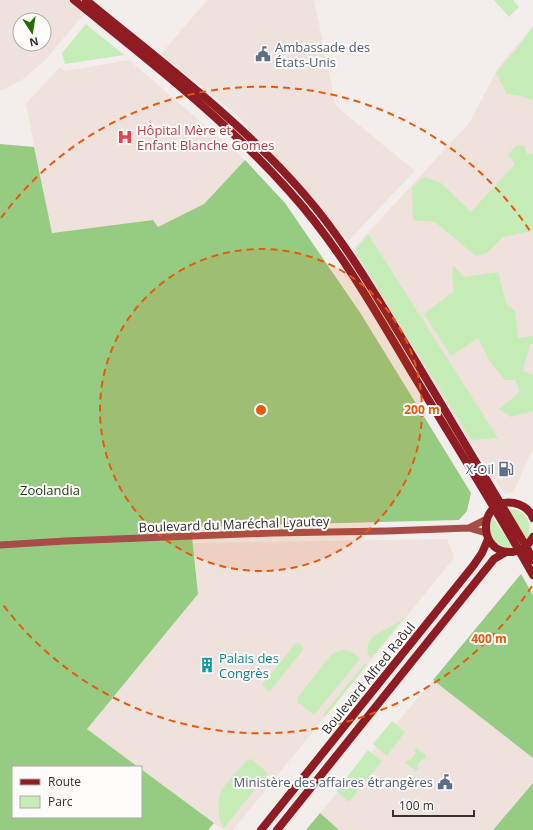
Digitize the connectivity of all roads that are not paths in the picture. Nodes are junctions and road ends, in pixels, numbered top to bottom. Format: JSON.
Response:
{"nodes":[{"id":1,"x":74,"y":0,"type":"edge"},
{"id":2,"x":86,"y":0,"type":"edge"},
{"id":3,"x":498,"y":506,"type":"junction"},
{"id":4,"x":533,"y":518,"type":"edge"},
{"id":5,"x":487,"y":519,"type":"junction"},
{"id":6,"x":469,"y":528,"type":"junction"},
{"id":7,"x":487,"y":536,"type":"junction"},
{"id":8,"x":533,"y":537,"type":"edge"},
{"id":9,"x":0,"y":545,"type":"edge"},
{"id":10,"x":523,"y":548,"type":"junction"},
{"id":11,"x":506,"y":552,"type":"junction"},
{"id":12,"x":533,"y":560,"type":"edge"},
{"id":13,"x":533,"y":575,"type":"edge"},
{"id":14,"x":261,"y":830,"type":"edge"},
{"id":15,"x":277,"y":830,"type":"edge"}],
"edges":[{"from":1,"to":3,"type":"main road"},
{"from":2,"to":3,"type":"main road"},
{"from":3,"to":4,"type":"main road"},
{"from":3,"to":5,"type":"main road"},
{"from":3,"to":10,"type":"main road"},
{"from":5,"to":6,"type":"main road","name":"Boulevard du Maréchal Lyautey"},
{"from":5,"to":7,"type":"main road"},
{"from":6,"to":7,"type":"main road","name":"Boulevard du Maréchal Lyautey"},
{"from":6,"to":9,"type":"main road","name":"Boulevard du Maréchal Lyautey"},
{"from":7,"to":11,"type":"main road"},
{"from":7,"to":14,"type":"main road","name":"Boulevard Alfred Raôul"},
{"from":8,"to":10,"type":"main road"},
{"from":10,"to":11,"type":"main road"},
{"from":10,"to":12,"type":"main road"},
{"from":10,"to":13,"type":"main road"},
{"from":11,"to":15,"type":"main road","name":"Boulevard Alfred Raôul"}]}
